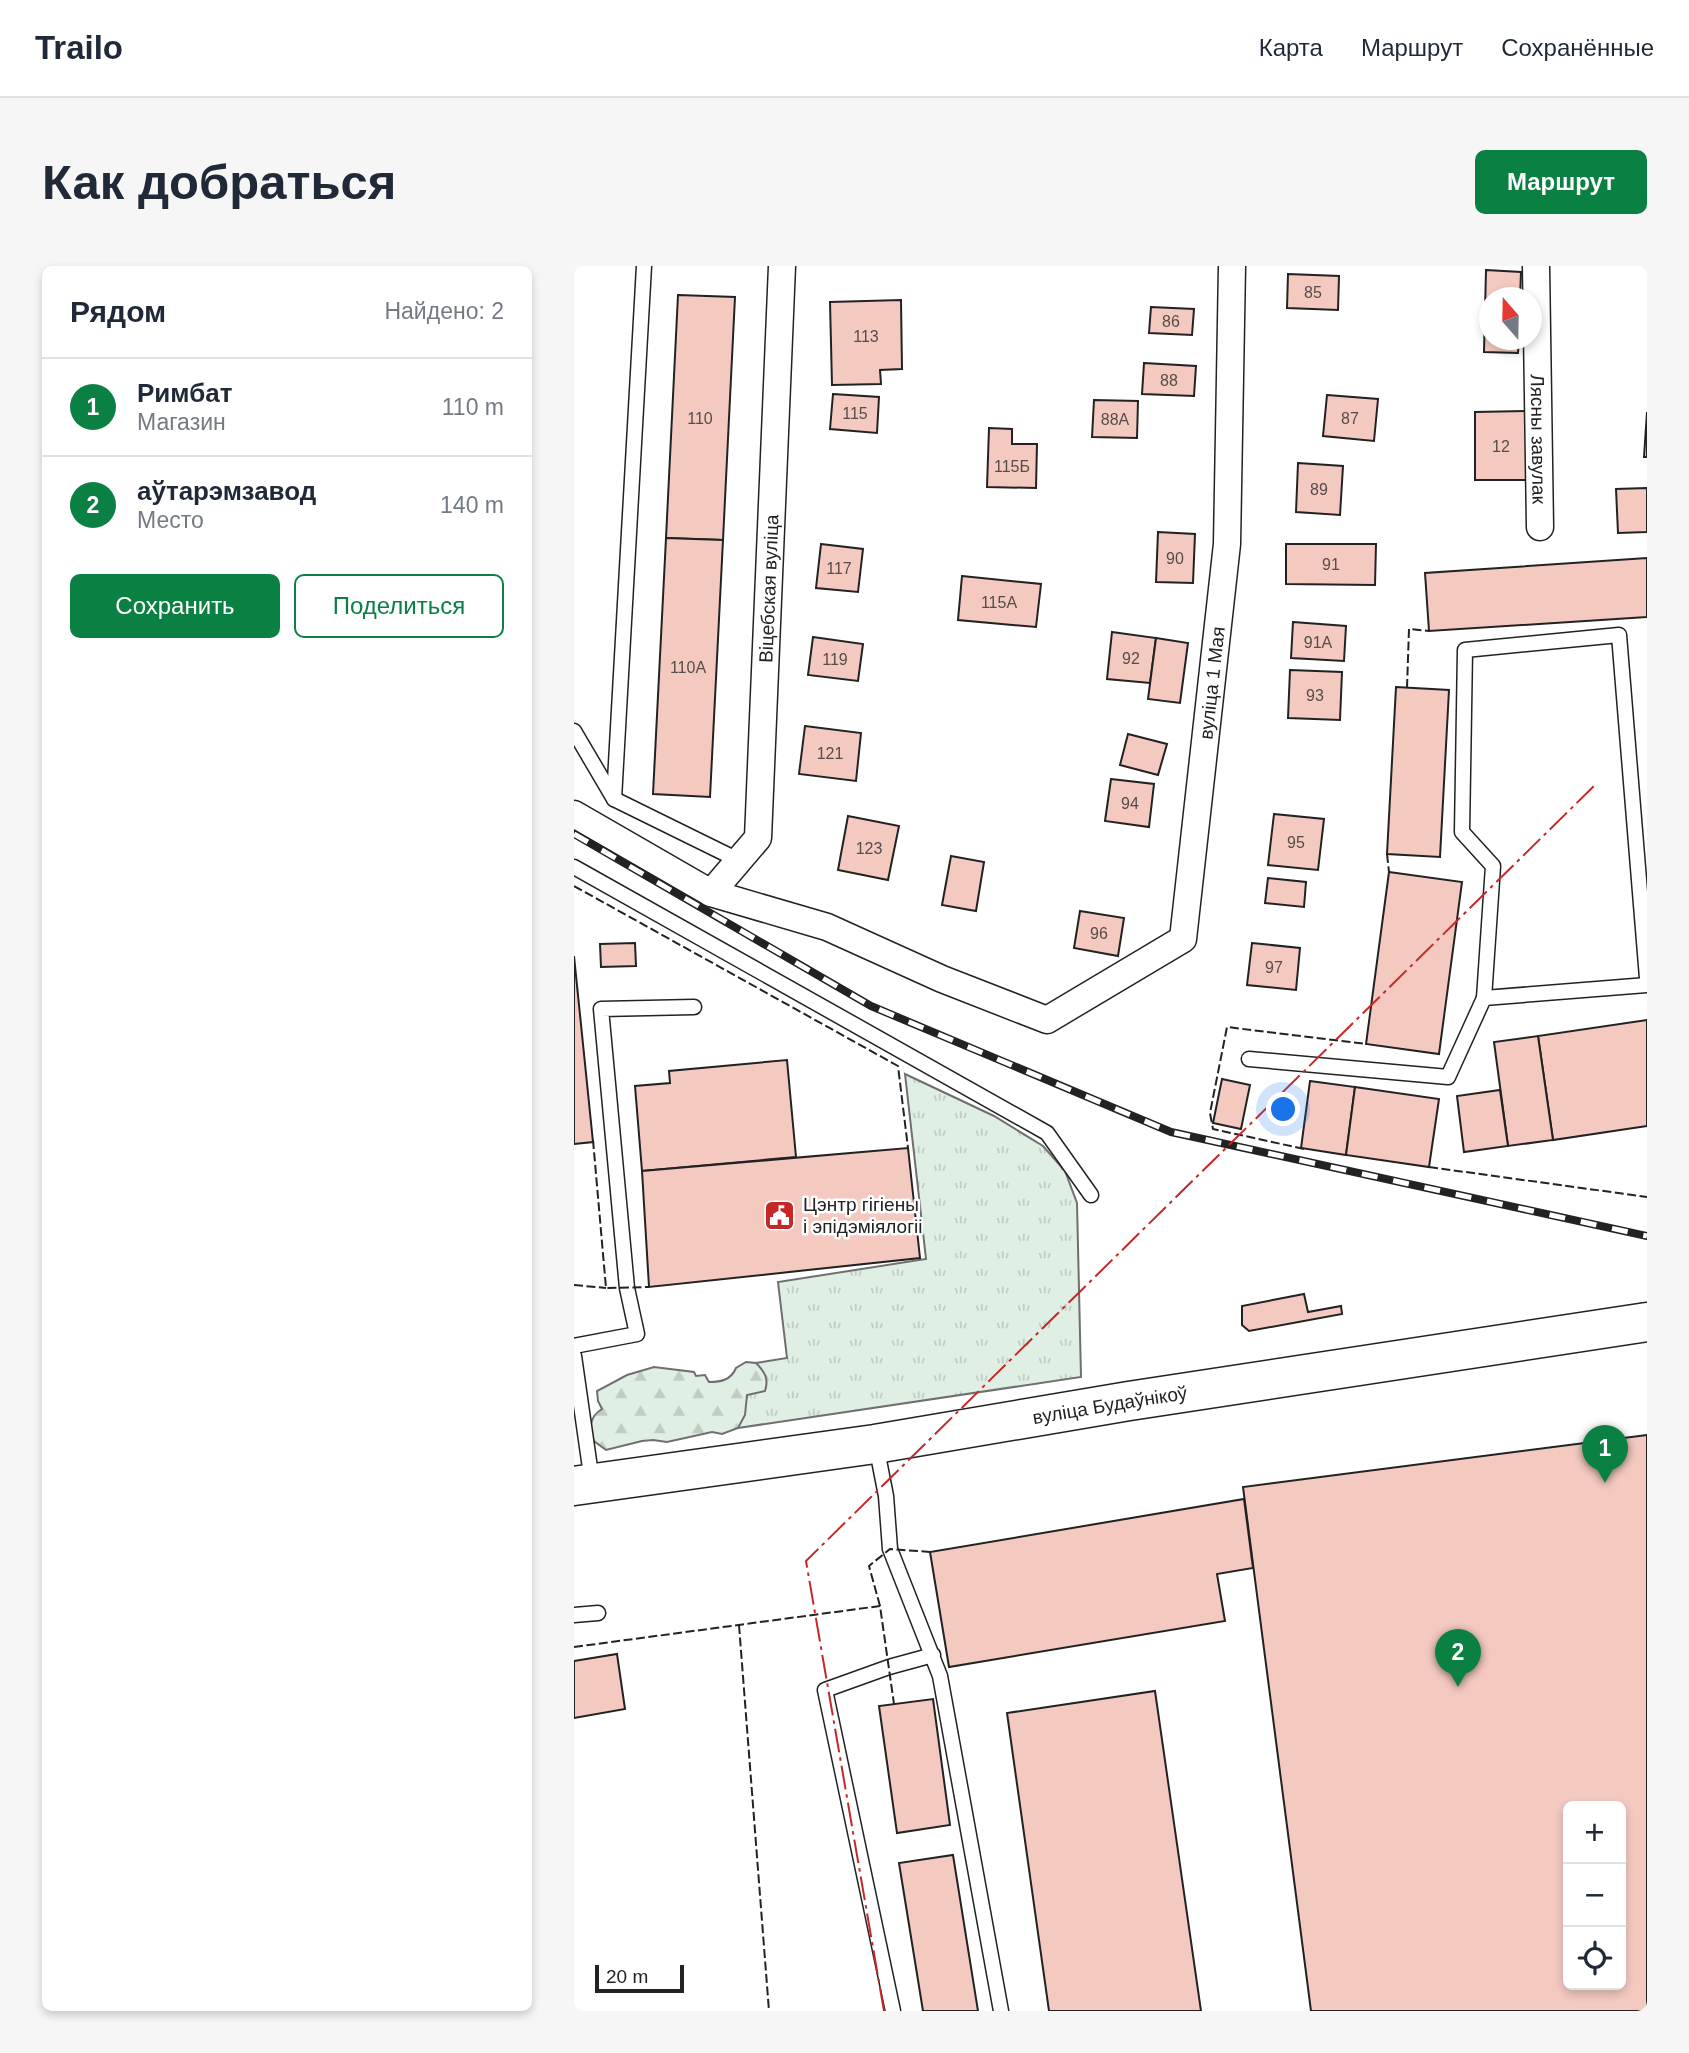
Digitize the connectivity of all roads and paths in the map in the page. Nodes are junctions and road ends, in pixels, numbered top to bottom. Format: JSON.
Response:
{"nodes":[{"id":1,"x":644,"y":266,"type":"edge"},
{"id":2,"x":782,"y":266,"type":"edge"},
{"id":3,"x":1232,"y":266,"type":"edge"},
{"id":4,"x":1536,"y":266,"type":"edge"},
{"id":5,"x":1540,"y":527,"type":"dead end"},
{"id":6,"x":574,"y":731,"type":"edge"},
{"id":7,"x":614,"y":799,"type":"junction"},
{"id":8,"x":574,"y":814,"type":"edge"},
{"id":9,"x":738,"y":860,"type":"junction"},
{"id":10,"x":574,"y":867,"type":"edge"},
{"id":11,"x":710,"y":893,"type":"junction"},
{"id":12,"x":1647,"y":978,"type":"edge"},
{"id":13,"x":1647,"y":985,"type":"edge"},
{"id":14,"x":1484,"y":998,"type":"junction"},
{"id":15,"x":694,"y":1007,"type":"dead end"},
{"id":16,"x":1248,"y":1059,"type":"dead end"},
{"id":17,"x":1091,"y":1195,"type":"dead end"},
{"id":18,"x":1647,"y":1322,"type":"edge"},
{"id":19,"x":574,"y":1346,"type":"edge"},
{"id":20,"x":574,"y":1356,"type":"edge"},
{"id":21,"x":875,"y":1444,"type":"junction"},
{"id":22,"x":583,"y":1484,"type":"edge"},
{"id":23,"x":598,"y":1613,"type":"dead end"},
{"id":24,"x":574,"y":1615,"type":"edge"},
{"id":25,"x":933,"y":1655,"type":"junction"},
{"id":26,"x":893,"y":2011,"type":"edge"},
{"id":27,"x":1001,"y":2011,"type":"edge"}],
"edges":[{"from":1,"to":7,"type":"lane"},
{"from":2,"to":9,"type":"street","name":"Віцебская вуліца"},
{"from":3,"to":11,"type":"street","name":"вуліца 1 Мая"},
{"from":4,"to":5,"type":"street","name":"Лясны завулак"},
{"from":6,"to":7,"type":"lane"},
{"from":7,"to":9,"type":"lane"},
{"from":8,"to":11,"type":"street"},
{"from":9,"to":11,"type":"street","name":"Віцебская вуліца"},
{"from":10,"to":17,"type":"lane"},
{"from":12,"to":14,"type":"lane"},
{"from":13,"to":14,"type":"lane"},
{"from":14,"to":16,"type":"lane"},
{"from":15,"to":19,"type":"lane"},
{"from":18,"to":21,"type":"main road","name":"вуліца Будаўнікоў"},
{"from":20,"to":22,"type":"lane"},
{"from":21,"to":22,"type":"main road","name":"вуліца Будаўнікоў"},
{"from":21,"to":25,"type":"lane"},
{"from":23,"to":24,"type":"lane"},
{"from":25,"to":26,"type":"lane"},
{"from":25,"to":27,"type":"lane"}]}
